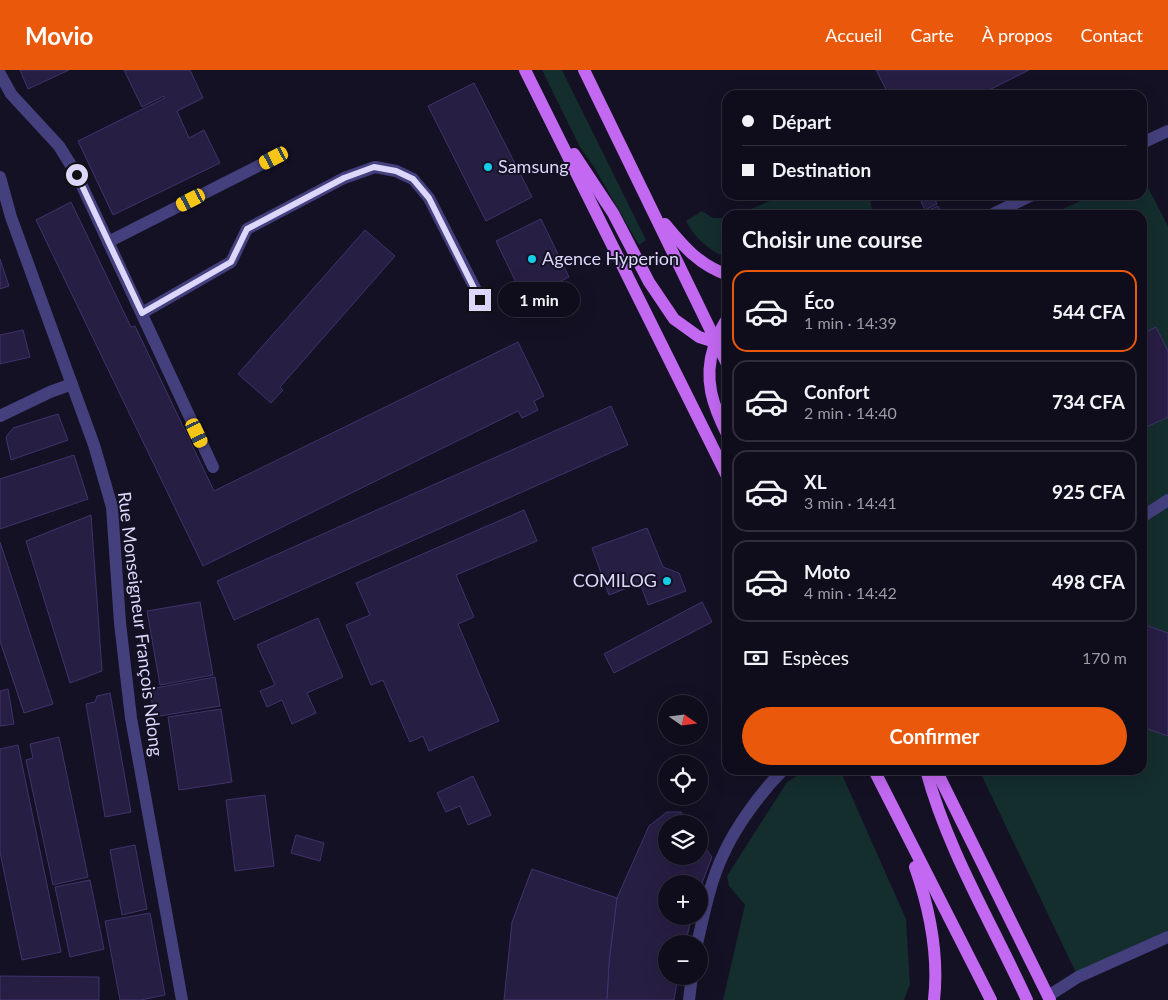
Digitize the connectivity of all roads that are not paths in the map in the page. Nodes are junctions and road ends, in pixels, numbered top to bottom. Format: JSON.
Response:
{"nodes":[{"id":1,"x":525,"y":70,"type":"edge"},
{"id":2,"x":584,"y":70,"type":"edge"},
{"id":3,"x":0,"y":74,"type":"edge"},
{"id":4,"x":553,"y":123,"type":"junction"},
{"id":5,"x":1168,"y":131,"type":"edge"},
{"id":6,"x":1147,"y":141,"type":"edge"},
{"id":7,"x":274,"y":158,"type":"dead end"},
{"id":8,"x":0,"y":177,"type":"edge"},
{"id":9,"x":1022,"y":200,"type":"edge"},
{"id":10,"x":653,"y":209,"type":"junction"},
{"id":11,"x":1001,"y":210,"type":"edge"},
{"id":12,"x":108,"y":242,"type":"junction"},
{"id":13,"x":722,"y":273,"type":"edge"},
{"id":14,"x":480,"y":300,"type":"dead end"},
{"id":15,"x":142,"y":313,"type":"junction"},
{"id":16,"x":722,"y":344,"type":"edge"},
{"id":17,"x":72,"y":384,"type":"junction"},
{"id":18,"x":0,"y":416,"type":"edge"},
{"id":19,"x":722,"y":422,"type":"edge"},
{"id":20,"x":722,"y":466,"type":"edge"},
{"id":21,"x":213,"y":467,"type":"dead end"},
{"id":22,"x":1168,"y":500,"type":"edge"},
{"id":23,"x":1147,"y":514,"type":"edge"},
{"id":24,"x":778,"y":775,"type":"edge"},
{"id":25,"x":876,"y":775,"type":"edge"},
{"id":26,"x":928,"y":775,"type":"edge"},
{"id":27,"x":938,"y":775,"type":"edge"},
{"id":28,"x":898,"y":820,"type":"junction"},
{"id":29,"x":699,"y":935,"type":"edge"},
{"id":30,"x":1168,"y":937,"type":"edge"},
{"id":31,"x":690,"y":985,"type":"edge"},
{"id":32,"x":1049,"y":998,"type":"edge"},
{"id":33,"x":182,"y":1000,"type":"edge"},
{"id":34,"x":688,"y":1000,"type":"edge"},
{"id":35,"x":934,"y":1000,"type":"edge"},
{"id":36,"x":991,"y":1000,"type":"edge"},
{"id":37,"x":1027,"y":1000,"type":"edge"}],
"edges":[{"from":1,"to":4,"type":"main road"},
{"from":2,"to":10,"type":"main road"},
{"from":3,"to":12,"type":"street"},
{"from":4,"to":16,"type":"main road"},
{"from":4,"to":20,"type":"main road"},
{"from":5,"to":6,"type":"street"},
{"from":7,"to":12,"type":"street"},
{"from":8,"to":17,"type":"street","name":"Rue Monseigneur François Ndong"},
{"from":9,"to":11,"type":"street"},
{"from":10,"to":13,"type":"main road"},
{"from":10,"to":16,"type":"main road"},
{"from":12,"to":15,"type":"street"},
{"from":14,"to":15,"type":"street"},
{"from":15,"to":21,"type":"street"},
{"from":16,"to":19,"type":"main road"},
{"from":17,"to":18,"type":"street"},
{"from":17,"to":33,"type":"street","name":"Rue Monseigneur François Ndong"},
{"from":22,"to":23,"type":"street"},
{"from":24,"to":29,"type":"street"},
{"from":25,"to":28,"type":"main road"},
{"from":26,"to":37,"type":"main road"},
{"from":27,"to":32,"type":"main road"},
{"from":28,"to":35,"type":"main road"},
{"from":28,"to":36,"type":"main road"},
{"from":30,"to":32,"type":"street"},
{"from":31,"to":34,"type":"street"}]}
